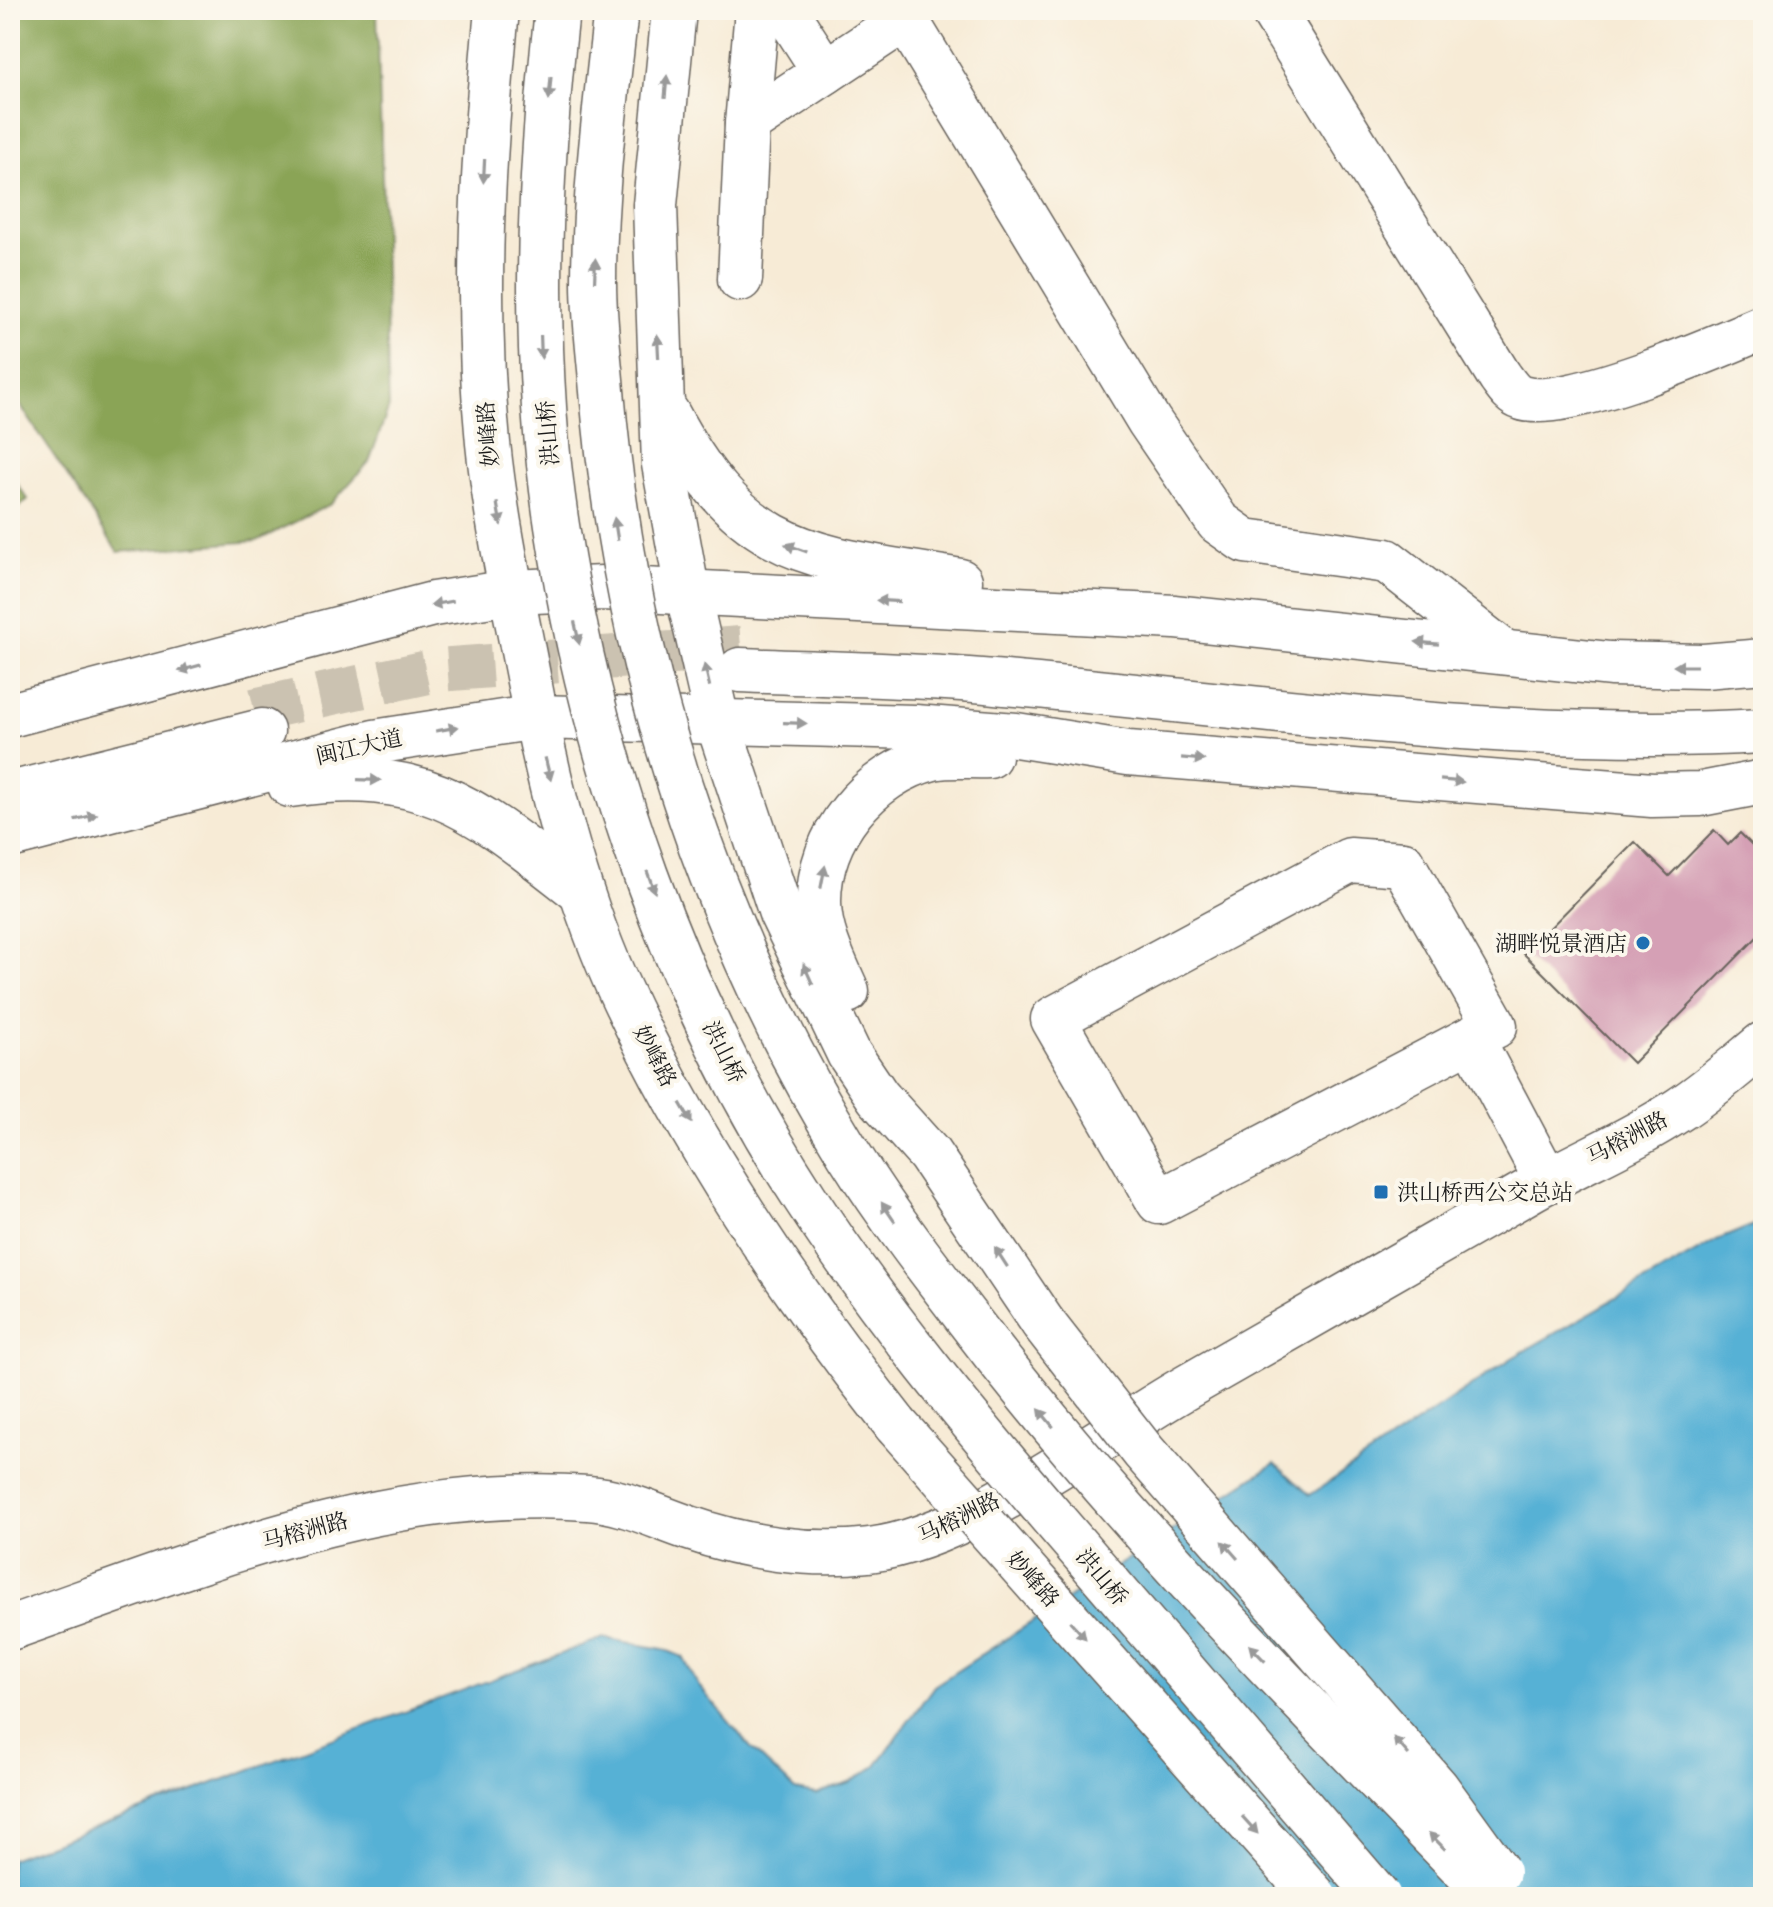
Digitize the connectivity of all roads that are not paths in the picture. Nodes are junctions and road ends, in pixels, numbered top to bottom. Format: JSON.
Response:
{"nodes":[{"id":1,"x":497,"y":10,"type":"edge"},
{"id":2,"x":557,"y":10,"type":"edge"},
{"id":3,"x":616,"y":10,"type":"edge"},
{"id":4,"x":674,"y":10,"type":"edge"},
{"id":5,"x":757,"y":10,"type":"edge"},
{"id":6,"x":785,"y":10,"type":"edge"},
{"id":7,"x":1272,"y":10,"type":"edge"},
{"id":8,"x":903,"y":14,"type":"edge"},
{"id":9,"x":825,"y":72,"type":"junction"},
{"id":10,"x":747,"y":124,"type":"junction"},
{"id":11,"x":740,"y":279,"type":"dead end"},
{"id":12,"x":1763,"y":327,"type":"edge"},
{"id":13,"x":661,"y":401,"type":"junction"},
{"id":14,"x":687,"y":590,"type":"junction"},
{"id":15,"x":511,"y":592,"type":"junction"},
{"id":16,"x":1175,"y":617,"type":"junction"},
{"id":17,"x":1501,"y":650,"type":"junction"},
{"id":18,"x":1763,"y":661,"type":"edge"},
{"id":19,"x":1763,"y":706,"type":"edge"},
{"id":20,"x":10,"y":715,"type":"edge"},
{"id":21,"x":536,"y":717,"type":"junction"},
{"id":22,"x":717,"y":720,"type":"junction"},
{"id":23,"x":1763,"y":731,"type":"edge"},
{"id":24,"x":1128,"y":753,"type":"junction"},
{"id":25,"x":10,"y":771,"type":"edge"},
{"id":26,"x":1757,"y":786,"type":"edge"},
{"id":27,"x":10,"y":794,"type":"edge"},
{"id":28,"x":153,"y":801,"type":"junction"},
{"id":29,"x":10,"y":836,"type":"edge"},
{"id":30,"x":581,"y":892,"type":"junction"},
{"id":31,"x":1472,"y":1039,"type":"junction"},
{"id":32,"x":1763,"y":1044,"type":"edge"},
{"id":33,"x":929,"y":1154,"type":"junction"},
{"id":34,"x":1547,"y":1181,"type":"junction"},
{"id":35,"x":10,"y":1628,"type":"edge"},
{"id":36,"x":1315,"y":1897,"type":"edge"},
{"id":37,"x":1379,"y":1897,"type":"edge"},
{"id":38,"x":1491,"y":1897,"type":"edge"},
{"id":39,"x":1516,"y":1897,"type":"edge"}],
"edges":[{"from":1,"to":15,"type":"main road","name":"妙峰路","one_way":true},
{"from":2,"to":37,"type":"main road","name":"洪山桥","one_way":true,"bridge":true},
{"from":38,"to":3,"type":"main road","one_way":true,"bridge":true},
{"from":13,"to":4,"type":"main road","one_way":true},
{"from":5,"to":10,"type":"main road"},
{"from":6,"to":9,"type":"main road"},
{"from":7,"to":12,"type":"main road"},
{"from":8,"to":9,"type":"main road"},
{"from":8,"to":17,"type":"main road"},
{"from":9,"to":10,"type":"main road"},
{"from":10,"to":11,"type":"main road"},
{"from":13,"to":14,"type":"main road"},
{"from":16,"to":13,"type":"main road","one_way":true},
{"from":14,"to":15,"type":"main road"},
{"from":16,"to":14,"type":"main road","one_way":true},
{"from":22,"to":14,"type":"main road","one_way":true},
{"from":15,"to":20,"type":"main road","one_way":true},
{"from":15,"to":21,"type":"main road","name":"妙峰路"},
{"from":17,"to":16,"type":"main road","one_way":true},
{"from":18,"to":17,"type":"main road","one_way":true},
{"from":19,"to":23,"type":"main road"},
{"from":21,"to":22,"type":"main road","name":"闽江大道"},
{"from":28,"to":21,"type":"main road","name":"闽江大道","one_way":true},
{"from":21,"to":30,"type":"main road","name":"妙峰路","one_way":true},
{"from":22,"to":24,"type":"main road","name":"闽江大道","one_way":true},
{"from":33,"to":22,"type":"main road","one_way":true},
{"from":24,"to":26,"type":"main road","one_way":true},
{"from":33,"to":24,"type":"main road","one_way":true},
{"from":25,"to":27,"type":"main road"},
{"from":29,"to":28,"type":"main road","name":"闽江大道","one_way":true},
{"from":28,"to":30,"type":"main road","one_way":true},
{"from":30,"to":36,"type":"main road","name":"妙峰路","one_way":true,"bridge":true},
{"from":31,"to":31,"type":"main road"},
{"from":31,"to":34,"type":"main road"},
{"from":32,"to":34,"type":"main road","name":"马榕洲路"},
{"from":39,"to":33,"type":"main road","one_way":true,"bridge":true},
{"from":34,"to":35,"type":"main road","name":"马榕洲路"}]}
